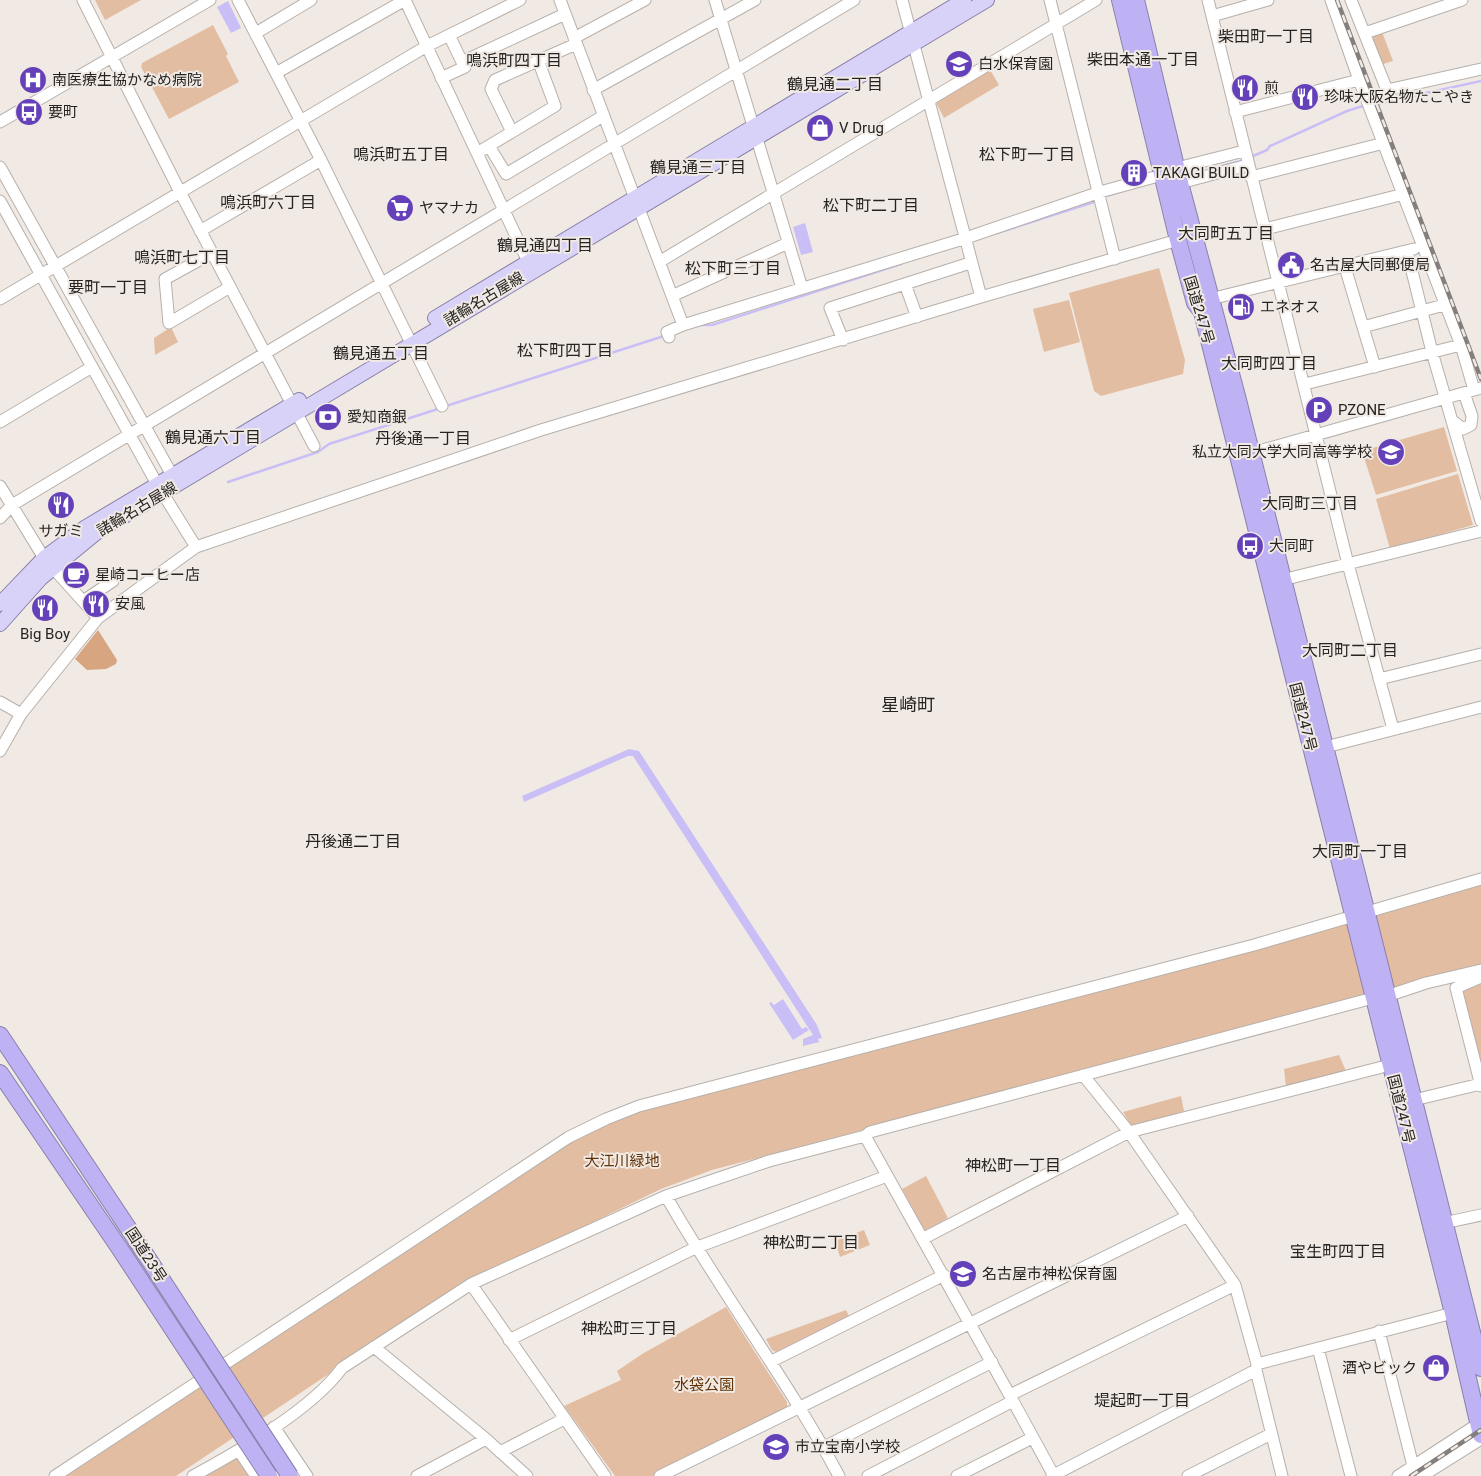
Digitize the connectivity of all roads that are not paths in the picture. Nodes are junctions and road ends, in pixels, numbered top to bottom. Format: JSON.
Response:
{"nodes":[{"id":1,"x":83,"y":0,"type":"edge"},
{"id":2,"x":210,"y":0,"type":"edge"},
{"id":3,"x":238,"y":0,"type":"edge"},
{"id":4,"x":312,"y":0,"type":"edge"},
{"id":5,"x":405,"y":0,"type":"edge"},
{"id":6,"x":520,"y":0,"type":"edge"},
{"id":7,"x":560,"y":0,"type":"edge"},
{"id":8,"x":645,"y":0,"type":"edge"},
{"id":9,"x":715,"y":0,"type":"edge"},
{"id":10,"x":755,"y":0,"type":"edge"},
{"id":11,"x":854,"y":0,"type":"edge"},
{"id":12,"x":902,"y":0,"type":"edge"},
{"id":13,"x":964,"y":0,"type":"edge"},
{"id":14,"x":987,"y":0,"type":"edge"},
{"id":15,"x":1050,"y":0,"type":"edge"},
{"id":16,"x":1096,"y":0,"type":"edge"},
{"id":17,"x":1120,"y":0,"type":"edge"},
{"id":18,"x":1136,"y":0,"type":"edge"},
{"id":19,"x":1208,"y":0,"type":"edge"},
{"id":20,"x":1268,"y":0,"type":"edge"},
{"id":21,"x":1331,"y":0,"type":"edge"},
{"id":22,"x":1351,"y":0,"type":"edge"},
{"id":23,"x":1462,"y":0,"type":"edge"},
{"id":24,"x":565,"y":14,"type":"junction"},
{"id":25,"x":1212,"y":16,"type":"junction"},
{"id":26,"x":720,"y":19,"type":"junction"},
{"id":27,"x":1057,"y":24,"type":"junction"},
{"id":28,"x":256,"y":33,"type":"junction"},
{"id":29,"x":1365,"y":33,"type":"junction"},
{"id":30,"x":449,"y":35,"type":"junction"},
{"id":31,"x":912,"y":37,"type":"junction"},
{"id":32,"x":575,"y":41,"type":"junction"},
{"id":33,"x":427,"y":46,"type":"junction"},
{"id":34,"x":112,"y":56,"type":"junction"},
{"id":35,"x":538,"y":60,"type":"junction"},
{"id":36,"x":462,"y":62,"type":"junction"},
{"id":37,"x":1481,"y":69,"type":"edge"},
{"id":38,"x":736,"y":71,"type":"junction"},
{"id":39,"x":276,"y":73,"type":"junction"},
{"id":40,"x":441,"y":78,"type":"junction"},
{"id":41,"x":1359,"y":80,"type":"junction"},
{"id":42,"x":593,"y":90,"type":"junction"},
{"id":43,"x":930,"y":99,"type":"junction"},
{"id":44,"x":1235,"y":112,"type":"junction"},
{"id":45,"x":603,"y":116,"type":"junction"},
{"id":46,"x":299,"y":121,"type":"junction"},
{"id":47,"x":0,"y":122,"type":"edge"},
{"id":48,"x":755,"y":130,"type":"junction"},
{"id":49,"x":512,"y":132,"type":"junction"},
{"id":50,"x":1384,"y":143,"type":"junction"},
{"id":51,"x":614,"y":145,"type":"junction"},
{"id":52,"x":489,"y":146,"type":"junction"},
{"id":53,"x":1244,"y":151,"type":"junction"},
{"id":54,"x":477,"y":154,"type":"junction"},
{"id":55,"x":321,"y":160,"type":"junction"},
{"id":56,"x":1248,"y":165,"type":"junction"},
{"id":57,"x":0,"y":167,"type":"edge"},
{"id":58,"x":1173,"y":175,"type":"junction"},
{"id":59,"x":1252,"y":177,"type":"junction"},
{"id":60,"x":180,"y":192,"type":"junction"},
{"id":61,"x":1100,"y":192,"type":"junction"},
{"id":62,"x":772,"y":193,"type":"junction"},
{"id":63,"x":1404,"y":194,"type":"junction"},
{"id":64,"x":0,"y":200,"type":"edge"},
{"id":65,"x":636,"y":202,"type":"junction"},
{"id":66,"x":504,"y":210,"type":"junction"},
{"id":67,"x":1265,"y":229,"type":"junction"},
{"id":68,"x":200,"y":231,"type":"junction"},
{"id":69,"x":963,"y":239,"type":"junction"},
{"id":70,"x":1178,"y":240,"type":"junction"},
{"id":71,"x":788,"y":243,"type":"junction"},
{"id":72,"x":1423,"y":247,"type":"junction"},
{"id":73,"x":1406,"y":251,"type":"junction"},
{"id":74,"x":212,"y":253,"type":"junction"},
{"id":75,"x":1115,"y":259,"type":"junction"},
{"id":76,"x":659,"y":262,"type":"junction"},
{"id":77,"x":970,"y":263,"type":"junction"},
{"id":78,"x":54,"y":266,"type":"junction"},
{"id":79,"x":530,"y":266,"type":"junction"},
{"id":80,"x":1346,"y":267,"type":"junction"},
{"id":81,"x":41,"y":274,"type":"junction"},
{"id":82,"x":1279,"y":283,"type":"junction"},
{"id":83,"x":380,"y":284,"type":"junction"},
{"id":84,"x":905,"y":284,"type":"junction"},
{"id":85,"x":230,"y":287,"type":"junction"},
{"id":86,"x":802,"y":288,"type":"junction"},
{"id":87,"x":672,"y":296,"type":"junction"},
{"id":88,"x":980,"y":297,"type":"junction"},
{"id":89,"x":1212,"y":298,"type":"junction"},
{"id":90,"x":0,"y":299,"type":"edge"},
{"id":91,"x":1195,"y":303,"type":"junction"},
{"id":92,"x":1444,"y":305,"type":"junction"},
{"id":93,"x":1422,"y":311,"type":"junction"},
{"id":94,"x":917,"y":317,"type":"junction"},
{"id":95,"x":683,"y":325,"type":"junction"},
{"id":96,"x":1363,"y":327,"type":"junction"},
{"id":97,"x":668,"y":335,"type":"dead end"},
{"id":98,"x":408,"y":340,"type":"junction"},
{"id":99,"x":843,"y":340,"type":"junction"},
{"id":100,"x":1461,"y":345,"type":"junction"},
{"id":101,"x":1432,"y":352,"type":"junction"},
{"id":102,"x":265,"y":353,"type":"junction"},
{"id":103,"x":1375,"y":366,"type":"junction"},
{"id":104,"x":92,"y":367,"type":"junction"},
{"id":105,"x":1305,"y":384,"type":"junction"},
{"id":106,"x":1473,"y":390,"type":"edge"},
{"id":107,"x":1445,"y":399,"type":"junction"},
{"id":108,"x":442,"y":406,"type":"dead end"},
{"id":109,"x":292,"y":409,"type":"junction"},
{"id":110,"x":1453,"y":421,"type":"junction"},
{"id":111,"x":0,"y":422,"type":"edge"},
{"id":112,"x":144,"y":426,"type":"junction"},
{"id":113,"x":1315,"y":434,"type":"junction"},
{"id":114,"x":129,"y":435,"type":"junction"},
{"id":115,"x":314,"y":446,"type":"dead end"},
{"id":116,"x":1244,"y":455,"type":"junction"},
{"id":117,"x":172,"y":475,"type":"junction"},
{"id":118,"x":0,"y":486,"type":"edge"},
{"id":119,"x":160,"y":488,"type":"junction"},
{"id":120,"x":12,"y":505,"type":"junction"},
{"id":121,"x":0,"y":518,"type":"edge"},
{"id":122,"x":1481,"y":521,"type":"edge"},
{"id":123,"x":1481,"y":531,"type":"edge"},
{"id":124,"x":196,"y":548,"type":"junction"},
{"id":125,"x":48,"y":563,"type":"junction"},
{"id":126,"x":1348,"y":564,"type":"junction"},
{"id":127,"x":1282,"y":580,"type":"junction"},
{"id":128,"x":113,"y":581,"type":"dead end"},
{"id":129,"x":83,"y":601,"type":"junction"},
{"id":130,"x":0,"y":604,"type":"edge"},
{"id":131,"x":98,"y":618,"type":"junction"},
{"id":132,"x":0,"y":624,"type":"edge"},
{"id":133,"x":1481,"y":654,"type":"edge"},
{"id":134,"x":1379,"y":679,"type":"junction"},
{"id":135,"x":0,"y":702,"type":"edge"},
{"id":136,"x":1481,"y":707,"type":"edge"},
{"id":137,"x":21,"y":714,"type":"junction"},
{"id":138,"x":1393,"y":729,"type":"junction"},
{"id":139,"x":1318,"y":749,"type":"junction"},
{"id":140,"x":0,"y":751,"type":"edge"},
{"id":141,"x":1481,"y":879,"type":"edge"},
{"id":142,"x":1359,"y":914,"type":"junction"},
{"id":143,"x":1481,"y":970,"type":"edge"},
{"id":144,"x":1481,"y":977,"type":"edge"},
{"id":145,"x":1380,"y":997,"type":"junction"},
{"id":146,"x":0,"y":1035,"type":"edge"},
{"id":147,"x":1390,"y":1065,"type":"junction"},
{"id":148,"x":0,"y":1073,"type":"edge"},
{"id":149,"x":1083,"y":1075,"type":"junction"},
{"id":150,"x":1481,"y":1085,"type":"edge"},
{"id":151,"x":1414,"y":1100,"type":"junction"},
{"id":152,"x":1129,"y":1132,"type":"junction"},
{"id":153,"x":865,"y":1136,"type":"junction"},
{"id":154,"x":887,"y":1176,"type":"junction"},
{"id":155,"x":666,"y":1196,"type":"junction"},
{"id":156,"x":1481,"y":1215,"type":"edge"},
{"id":157,"x":1188,"y":1216,"type":"junction"},
{"id":158,"x":1438,"y":1225,"type":"junction"},
{"id":159,"x":924,"y":1238,"type":"junction"},
{"id":160,"x":696,"y":1248,"type":"junction"},
{"id":161,"x":944,"y":1275,"type":"junction"},
{"id":162,"x":471,"y":1284,"type":"junction"},
{"id":163,"x":1235,"y":1285,"type":"junction"},
{"id":164,"x":1453,"y":1313,"type":"junction"},
{"id":165,"x":970,"y":1323,"type":"junction"},
{"id":166,"x":1379,"y":1331,"type":"junction"},
{"id":167,"x":1478,"y":1339,"type":"edge"},
{"id":168,"x":509,"y":1340,"type":"junction"},
{"id":169,"x":374,"y":1347,"type":"junction"},
{"id":170,"x":1318,"y":1348,"type":"junction"},
{"id":171,"x":772,"y":1361,"type":"junction"},
{"id":172,"x":992,"y":1362,"type":"junction"},
{"id":173,"x":1257,"y":1367,"type":"junction"},
{"id":174,"x":1481,"y":1368,"type":"edge"},
{"id":175,"x":1011,"y":1398,"type":"junction"},
{"id":176,"x":798,"y":1406,"type":"junction"},
{"id":177,"x":564,"y":1419,"type":"junction"},
{"id":178,"x":274,"y":1427,"type":"junction"},
{"id":179,"x":1480,"y":1433,"type":"edge"},
{"id":180,"x":1271,"y":1434,"type":"junction"},
{"id":181,"x":1032,"y":1438,"type":"junction"},
{"id":182,"x":486,"y":1439,"type":"junction"},
{"id":183,"x":824,"y":1447,"type":"junction"},
{"id":184,"x":239,"y":1451,"type":"junction"},
{"id":185,"x":500,"y":1452,"type":"junction"},
{"id":186,"x":1413,"y":1466,"type":"junction"},
{"id":187,"x":55,"y":1476,"type":"edge"},
{"id":188,"x":193,"y":1476,"type":"edge"},
{"id":189,"x":256,"y":1476,"type":"edge"},
{"id":190,"x":269,"y":1476,"type":"edge"},
{"id":191,"x":290,"y":1476,"type":"edge"},
{"id":192,"x":307,"y":1476,"type":"edge"},
{"id":193,"x":417,"y":1476,"type":"edge"},
{"id":194,"x":526,"y":1476,"type":"edge"},
{"id":195,"x":605,"y":1476,"type":"edge"},
{"id":196,"x":660,"y":1476,"type":"edge"},
{"id":197,"x":839,"y":1476,"type":"edge"},
{"id":198,"x":868,"y":1476,"type":"edge"},
{"id":199,"x":957,"y":1476,"type":"edge"},
{"id":200,"x":1053,"y":1476,"type":"edge"},
{"id":201,"x":1188,"y":1476,"type":"edge"},
{"id":202,"x":1282,"y":1476,"type":"edge"},
{"id":203,"x":1351,"y":1476,"type":"edge"},
{"id":204,"x":1398,"y":1476,"type":"edge"},
{"id":205,"x":1422,"y":1476,"type":"edge"}],
"edges":[{"from":1,"to":34,"type":"street"},
{"from":2,"to":34,"type":"street"},
{"from":3,"to":28,"type":"street"},
{"from":4,"to":28,"type":"street"},
{"from":5,"to":33,"type":"street"},
{"from":5,"to":39,"type":"street"},
{"from":6,"to":30,"type":"street"},
{"from":7,"to":24,"type":"street"},
{"from":8,"to":32,"type":"street"},
{"from":9,"to":26,"type":"street"},
{"from":10,"to":26,"type":"street"},
{"from":11,"to":38,"type":"street"},
{"from":12,"to":31,"type":"street"},
{"from":13,"to":31,"type":"main road","name":"諸輪名古屋線"},
{"from":14,"to":31,"type":"main road","name":"諸輪名古屋線"},
{"from":15,"to":27,"type":"street"},
{"from":16,"to":27,"type":"street"},
{"from":17,"to":58,"type":"highway","name":"国道247号"},
{"from":18,"to":58,"type":"highway","name":"国道247号"},
{"from":19,"to":25,"type":"street"},
{"from":20,"to":25,"type":"street"},
{"from":21,"to":41,"type":"street"},
{"from":22,"to":29,"type":"street"},
{"from":23,"to":29,"type":"street"},
{"from":24,"to":32,"type":"street"},
{"from":24,"to":36,"type":"street"},
{"from":25,"to":44,"type":"street"},
{"from":26,"to":38,"type":"street"},
{"from":26,"to":42,"type":"street"},
{"from":27,"to":43,"type":"street"},
{"from":27,"to":61,"type":"street"},
{"from":28,"to":39,"type":"street"},
{"from":29,"to":37,"type":"street"},
{"from":30,"to":33,"type":"street"},
{"from":30,"to":36,"type":"street"},
{"from":31,"to":43,"type":"street"},
{"from":31,"to":48,"type":"main road","name":"諸輪名古屋線"},
{"from":32,"to":35,"type":"street"},
{"from":32,"to":42,"type":"street"},
{"from":33,"to":40,"type":"street"},
{"from":33,"to":46,"type":"street"},
{"from":34,"to":47,"type":"street"},
{"from":34,"to":60,"type":"street"},
{"from":35,"to":49,"type":"street"},
{"from":35,"to":49,"type":"street"},
{"from":36,"to":40,"type":"street"},
{"from":38,"to":48,"type":"street"},
{"from":38,"to":51,"type":"street"},
{"from":39,"to":46,"type":"street"},
{"from":40,"to":54,"type":"street"},
{"from":41,"to":44,"type":"street"},
{"from":41,"to":50,"type":"street"},
{"from":42,"to":45,"type":"street"},
{"from":43,"to":62,"type":"street"},
{"from":43,"to":69,"type":"street"},
{"from":44,"to":53,"type":"street"},
{"from":45,"to":51,"type":"street"},
{"from":45,"to":52,"type":"street"},
{"from":46,"to":55,"type":"street"},
{"from":46,"to":60,"type":"street"},
{"from":48,"to":62,"type":"street"},
{"from":48,"to":65,"type":"main road","name":"諸輪名古屋線"},
{"from":49,"to":52,"type":"street"},
{"from":50,"to":59,"type":"street"},
{"from":50,"to":63,"type":"street"},
{"from":51,"to":65,"type":"street"},
{"from":51,"to":66,"type":"street"},
{"from":52,"to":54,"type":"street"},
{"from":53,"to":56,"type":"street"},
{"from":53,"to":58,"type":"street"},
{"from":54,"to":66,"type":"street"},
{"from":55,"to":68,"type":"street"},
{"from":55,"to":83,"type":"street"},
{"from":56,"to":58,"type":"street"},
{"from":56,"to":59,"type":"street"},
{"from":57,"to":78,"type":"street"},
{"from":58,"to":61,"type":"street"},
{"from":58,"to":70,"type":"highway","name":"国道247号"},
{"from":58,"to":89,"type":"highway","name":"国道247号"},
{"from":59,"to":67,"type":"street"},
{"from":60,"to":68,"type":"street"},
{"from":60,"to":78,"type":"street"},
{"from":61,"to":69,"type":"street"},
{"from":61,"to":75,"type":"street"},
{"from":62,"to":71,"type":"street"},
{"from":62,"to":76,"type":"street"},
{"from":63,"to":67,"type":"street"},
{"from":63,"to":72,"type":"street"},
{"from":64,"to":81,"type":"street"},
{"from":65,"to":76,"type":"street"},
{"from":65,"to":79,"type":"main road","name":"諸輪名古屋線"},
{"from":66,"to":79,"type":"street"},
{"from":66,"to":83,"type":"street"},
{"from":67,"to":82,"type":"street"},
{"from":68,"to":74,"type":"street"},
{"from":69,"to":77,"type":"street"},
{"from":69,"to":86,"type":"street"},
{"from":70,"to":75,"type":"street"},
{"from":70,"to":91,"type":"highway","name":"国道247号"},
{"from":71,"to":86,"type":"street"},
{"from":71,"to":87,"type":"street"},
{"from":72,"to":73,"type":"street"},
{"from":72,"to":92,"type":"street"},
{"from":73,"to":80,"type":"street"},
{"from":73,"to":93,"type":"street"},
{"from":74,"to":85,"type":"street"},
{"from":74,"to":85,"type":"street"},
{"from":75,"to":88,"type":"street"},
{"from":76,"to":87,"type":"street"},
{"from":77,"to":84,"type":"street"},
{"from":77,"to":88,"type":"street"},
{"from":78,"to":81,"type":"street"},
{"from":78,"to":112,"type":"street"},
{"from":79,"to":98,"type":"main road","name":"諸輪名古屋線"},
{"from":80,"to":82,"type":"street"},
{"from":80,"to":96,"type":"street"},
{"from":81,"to":90,"type":"street"},
{"from":81,"to":104,"type":"street"},
{"from":82,"to":89,"type":"street"},
{"from":82,"to":105,"type":"street"},
{"from":83,"to":98,"type":"street"},
{"from":83,"to":102,"type":"street"},
{"from":84,"to":94,"type":"street"},
{"from":84,"to":99,"type":"street"},
{"from":85,"to":102,"type":"street"},
{"from":86,"to":95,"type":"street"},
{"from":87,"to":95,"type":"street"},
{"from":88,"to":94,"type":"street"},
{"from":89,"to":91,"type":"street"},
{"from":89,"to":116,"type":"highway","name":"国道247号"},
{"from":91,"to":116,"type":"highway","name":"国道247号"},
{"from":92,"to":93,"type":"street"},
{"from":92,"to":100,"type":"street"},
{"from":93,"to":96,"type":"street"},
{"from":93,"to":101,"type":"street"},
{"from":94,"to":99,"type":"street"},
{"from":95,"to":97,"type":"street"},
{"from":96,"to":103,"type":"street"},
{"from":98,"to":108,"type":"street"},
{"from":98,"to":109,"type":"main road","name":"諸輪名古屋線"},
{"from":99,"to":124,"type":"street"},
{"from":100,"to":101,"type":"street"},
{"from":100,"to":106,"type":"street"},
{"from":101,"to":103,"type":"street"},
{"from":101,"to":107,"type":"street"},
{"from":102,"to":109,"type":"street"},
{"from":102,"to":112,"type":"street"},
{"from":103,"to":105,"type":"street"},
{"from":104,"to":111,"type":"street"},
{"from":104,"to":114,"type":"street"},
{"from":105,"to":113,"type":"street"},
{"from":106,"to":107,"type":"street"},
{"from":106,"to":110,"type":"street"},
{"from":107,"to":110,"type":"street"},
{"from":107,"to":113,"type":"street"},
{"from":109,"to":115,"type":"street"},
{"from":109,"to":117,"type":"main road","name":"諸輪名古屋線"},
{"from":109,"to":119,"type":"main road","name":"諸輪名古屋線"},
{"from":110,"to":122,"type":"street"},
{"from":112,"to":114,"type":"street"},
{"from":112,"to":117,"type":"street"},
{"from":113,"to":116,"type":"street"},
{"from":113,"to":126,"type":"street"},
{"from":114,"to":119,"type":"street"},
{"from":114,"to":120,"type":"street"},
{"from":116,"to":127,"type":"highway","name":"国道247号"},
{"from":116,"to":139,"type":"highway","name":"国道247号"},
{"from":117,"to":119,"type":"main road","name":"諸輪名古屋線"},
{"from":118,"to":120,"type":"street"},
{"from":119,"to":124,"type":"street"},
{"from":119,"to":125,"type":"main road","name":"諸輪名古屋線"},
{"from":120,"to":121,"type":"street"},
{"from":120,"to":125,"type":"street"},
{"from":123,"to":126,"type":"street"},
{"from":124,"to":131,"type":"street"},
{"from":125,"to":129,"type":"street"},
{"from":125,"to":130,"type":"main road","name":"諸輪名古屋線"},
{"from":125,"to":132,"type":"main road","name":"諸輪名古屋線"},
{"from":126,"to":127,"type":"street"},
{"from":126,"to":134,"type":"street"},
{"from":127,"to":139,"type":"highway","name":"国道247号"},
{"from":128,"to":129,"type":"street"},
{"from":129,"to":131,"type":"street"},
{"from":131,"to":137,"type":"street"},
{"from":133,"to":134,"type":"street"},
{"from":134,"to":138,"type":"street"},
{"from":135,"to":137,"type":"street"},
{"from":136,"to":138,"type":"street"},
{"from":137,"to":140,"type":"street"},
{"from":138,"to":139,"type":"street"},
{"from":139,"to":142,"type":"highway","name":"国道247号"},
{"from":141,"to":142,"type":"street"},
{"from":142,"to":145,"type":"highway","name":"国道247号"},
{"from":142,"to":187,"type":"street"},
{"from":143,"to":145,"type":"street"},
{"from":144,"to":150,"type":"street"},
{"from":145,"to":147,"type":"highway","name":"国道247号"},
{"from":145,"to":149,"type":"street"},
{"from":145,"to":151,"type":"highway","name":"国道247号"},
{"from":146,"to":191,"type":"highway","name":"国道23号","bridge":true},
{"from":147,"to":152,"type":"street"},
{"from":147,"to":158,"type":"highway","name":"国道247号"},
{"from":148,"to":190,"type":"highway","name":"国道23号","bridge":true},
{"from":149,"to":152,"type":"street"},
{"from":149,"to":153,"type":"street"},
{"from":150,"to":151,"type":"street"},
{"from":151,"to":158,"type":"highway","name":"国道247号"},
{"from":152,"to":157,"type":"street"},
{"from":152,"to":159,"type":"street"},
{"from":153,"to":154,"type":"street"},
{"from":153,"to":155,"type":"street"},
{"from":154,"to":159,"type":"street"},
{"from":154,"to":160,"type":"street"},
{"from":155,"to":160,"type":"street"},
{"from":155,"to":162,"type":"street"},
{"from":156,"to":158,"type":"street"},
{"from":157,"to":163,"type":"street"},
{"from":157,"to":165,"type":"street"},
{"from":158,"to":164,"type":"highway","name":"国道247号"},
{"from":158,"to":167,"type":"highway","name":"国道247号"},
{"from":159,"to":161,"type":"street"},
{"from":160,"to":168,"type":"street"},
{"from":160,"to":171,"type":"street"},
{"from":161,"to":165,"type":"street"},
{"from":161,"to":171,"type":"street"},
{"from":162,"to":168,"type":"street"},
{"from":162,"to":169,"type":"street"},
{"from":163,"to":173,"type":"street"},
{"from":163,"to":175,"type":"street"},
{"from":164,"to":166,"type":"street"},
{"from":164,"to":179,"type":"highway","name":"国道247号"},
{"from":165,"to":172,"type":"street"},
{"from":165,"to":176,"type":"street"},
{"from":166,"to":170,"type":"street"},
{"from":166,"to":186,"type":"street"},
{"from":167,"to":174,"type":"highway","name":"国道247号"},
{"from":168,"to":177,"type":"street"},
{"from":169,"to":178,"type":"street"},
{"from":169,"to":182,"type":"street"},
{"from":170,"to":173,"type":"street"},
{"from":170,"to":203,"type":"street"},
{"from":171,"to":176,"type":"street"},
{"from":172,"to":175,"type":"street"},
{"from":172,"to":183,"type":"street"},
{"from":173,"to":180,"type":"street"},
{"from":173,"to":200,"type":"street"},
{"from":175,"to":181,"type":"street"},
{"from":175,"to":198,"type":"street"},
{"from":176,"to":183,"type":"street"},
{"from":176,"to":196,"type":"street"},
{"from":177,"to":185,"type":"street"},
{"from":177,"to":195,"type":"street"},
{"from":178,"to":184,"type":"street"},
{"from":178,"to":192,"type":"street"},
{"from":179,"to":186,"type":"street"},
{"from":179,"to":205,"type":"street"},
{"from":180,"to":201,"type":"street"},
{"from":180,"to":202,"type":"street"},
{"from":181,"to":199,"type":"street"},
{"from":181,"to":200,"type":"street"},
{"from":182,"to":185,"type":"street"},
{"from":182,"to":193,"type":"street"},
{"from":183,"to":197,"type":"street"},
{"from":184,"to":188,"type":"street"},
{"from":184,"to":189,"type":"street"},
{"from":185,"to":194,"type":"street"},
{"from":186,"to":204,"type":"street"}]}
